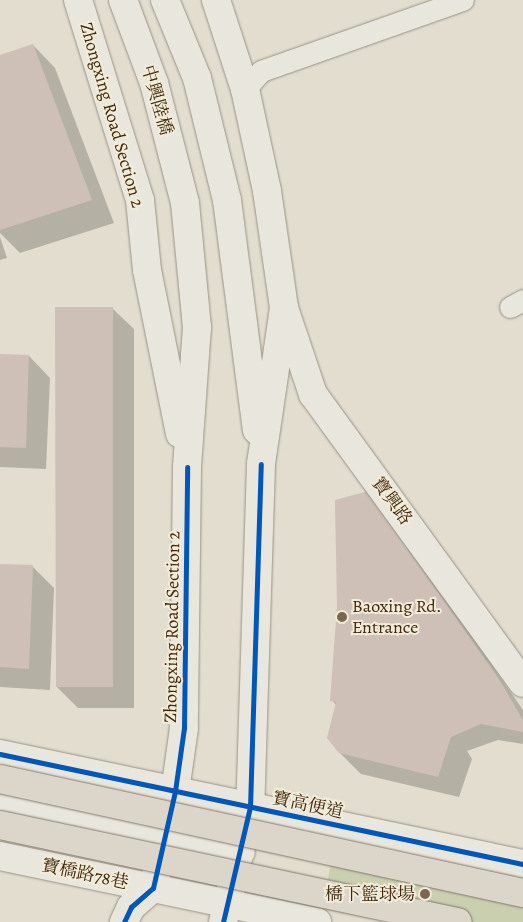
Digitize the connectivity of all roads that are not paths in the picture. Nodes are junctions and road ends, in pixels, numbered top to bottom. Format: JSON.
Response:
{"nodes":[{"id":1,"x":78,"y":0,"type":"edge"},
{"id":2,"x":123,"y":0,"type":"edge"},
{"id":3,"x":164,"y":0,"type":"edge"},
{"id":4,"x":216,"y":0,"type":"edge"},
{"id":5,"x":463,"y":0,"type":"edge"},
{"id":6,"x":246,"y":89,"type":"junction"},
{"id":7,"x":185,"y":203,"type":"joint"},
{"id":8,"x":284,"y":308,"type":"junction"},
{"id":9,"x":261,"y":464,"type":"junction"},
{"id":10,"x":187,"y":467,"type":"junction"},
{"id":11,"x":523,"y":683,"type":"edge"},
{"id":12,"x":0,"y":754,"type":"edge"},
{"id":13,"x":0,"y":779,"type":"edge"},
{"id":14,"x":175,"y":791,"type":"junction"},
{"id":15,"x":250,"y":807,"type":"junction"},
{"id":16,"x":0,"y":808,"type":"edge"},
{"id":17,"x":0,"y":825,"type":"edge"},
{"id":18,"x":164,"y":837,"type":"junction"},
{"id":19,"x":241,"y":852,"type":"junction"},
{"id":20,"x":0,"y":856,"type":"edge"},
{"id":21,"x":523,"y":864,"type":"edge"},
{"id":22,"x":153,"y":888,"type":"junction"},
{"id":23,"x":523,"y":893,"type":"edge"},
{"id":24,"x":226,"y":913,"type":"edge"},
{"id":25,"x":124,"y":922,"type":"edge"},
{"id":26,"x":142,"y":922,"type":"edge"},
{"id":27,"x":317,"y":922,"type":"edge"},
{"id":28,"x":458,"y":922,"type":"edge"}],
"edges":[{"from":1,"to":10,"type":"street","name":"Zhongxing Road Section 2"},
{"from":2,"to":7,"type":"street","name":"中興陸橋"},
{"from":3,"to":9,"type":"street"},
{"from":4,"to":6,"type":"street"},
{"from":5,"to":6,"type":"lane"},
{"from":6,"to":8,"type":"street"},
{"from":7,"to":10,"type":"street","name":"Zhongxing Road Section 2"},
{"from":8,"to":9,"type":"street"},
{"from":8,"to":11,"type":"street","name":"寶興路"},
{"from":9,"to":15,"type":"street"},
{"from":10,"to":14,"type":"street","name":"Zhongxing Road Section 2"},
{"from":12,"to":14,"type":"street","name":"寶高便道"},
{"from":13,"to":23,"type":"highway","bridge":true},
{"from":14,"to":15,"type":"street","name":"寶高便道"},
{"from":14,"to":18,"type":"street","name":"Zhongxing Road Section 2"},
{"from":15,"to":19,"type":"street"},
{"from":15,"to":21,"type":"street","name":"寶高便道"},
{"from":16,"to":18,"type":"street"},
{"from":17,"to":28,"type":"highway","bridge":true},
{"from":18,"to":19,"type":"street"},
{"from":18,"to":22,"type":"street","name":"Zhongxing Road Section 2"},
{"from":19,"to":24,"type":"street"},
{"from":20,"to":22,"type":"street","name":"寶橋路78巷"},
{"from":22,"to":24,"type":"street","name":"寶橋路78巷"},
{"from":22,"to":25,"type":"street"},
{"from":22,"to":26,"type":"street","name":"Zhongxing Road Section 2"},
{"from":24,"to":27,"type":"street"}]}
